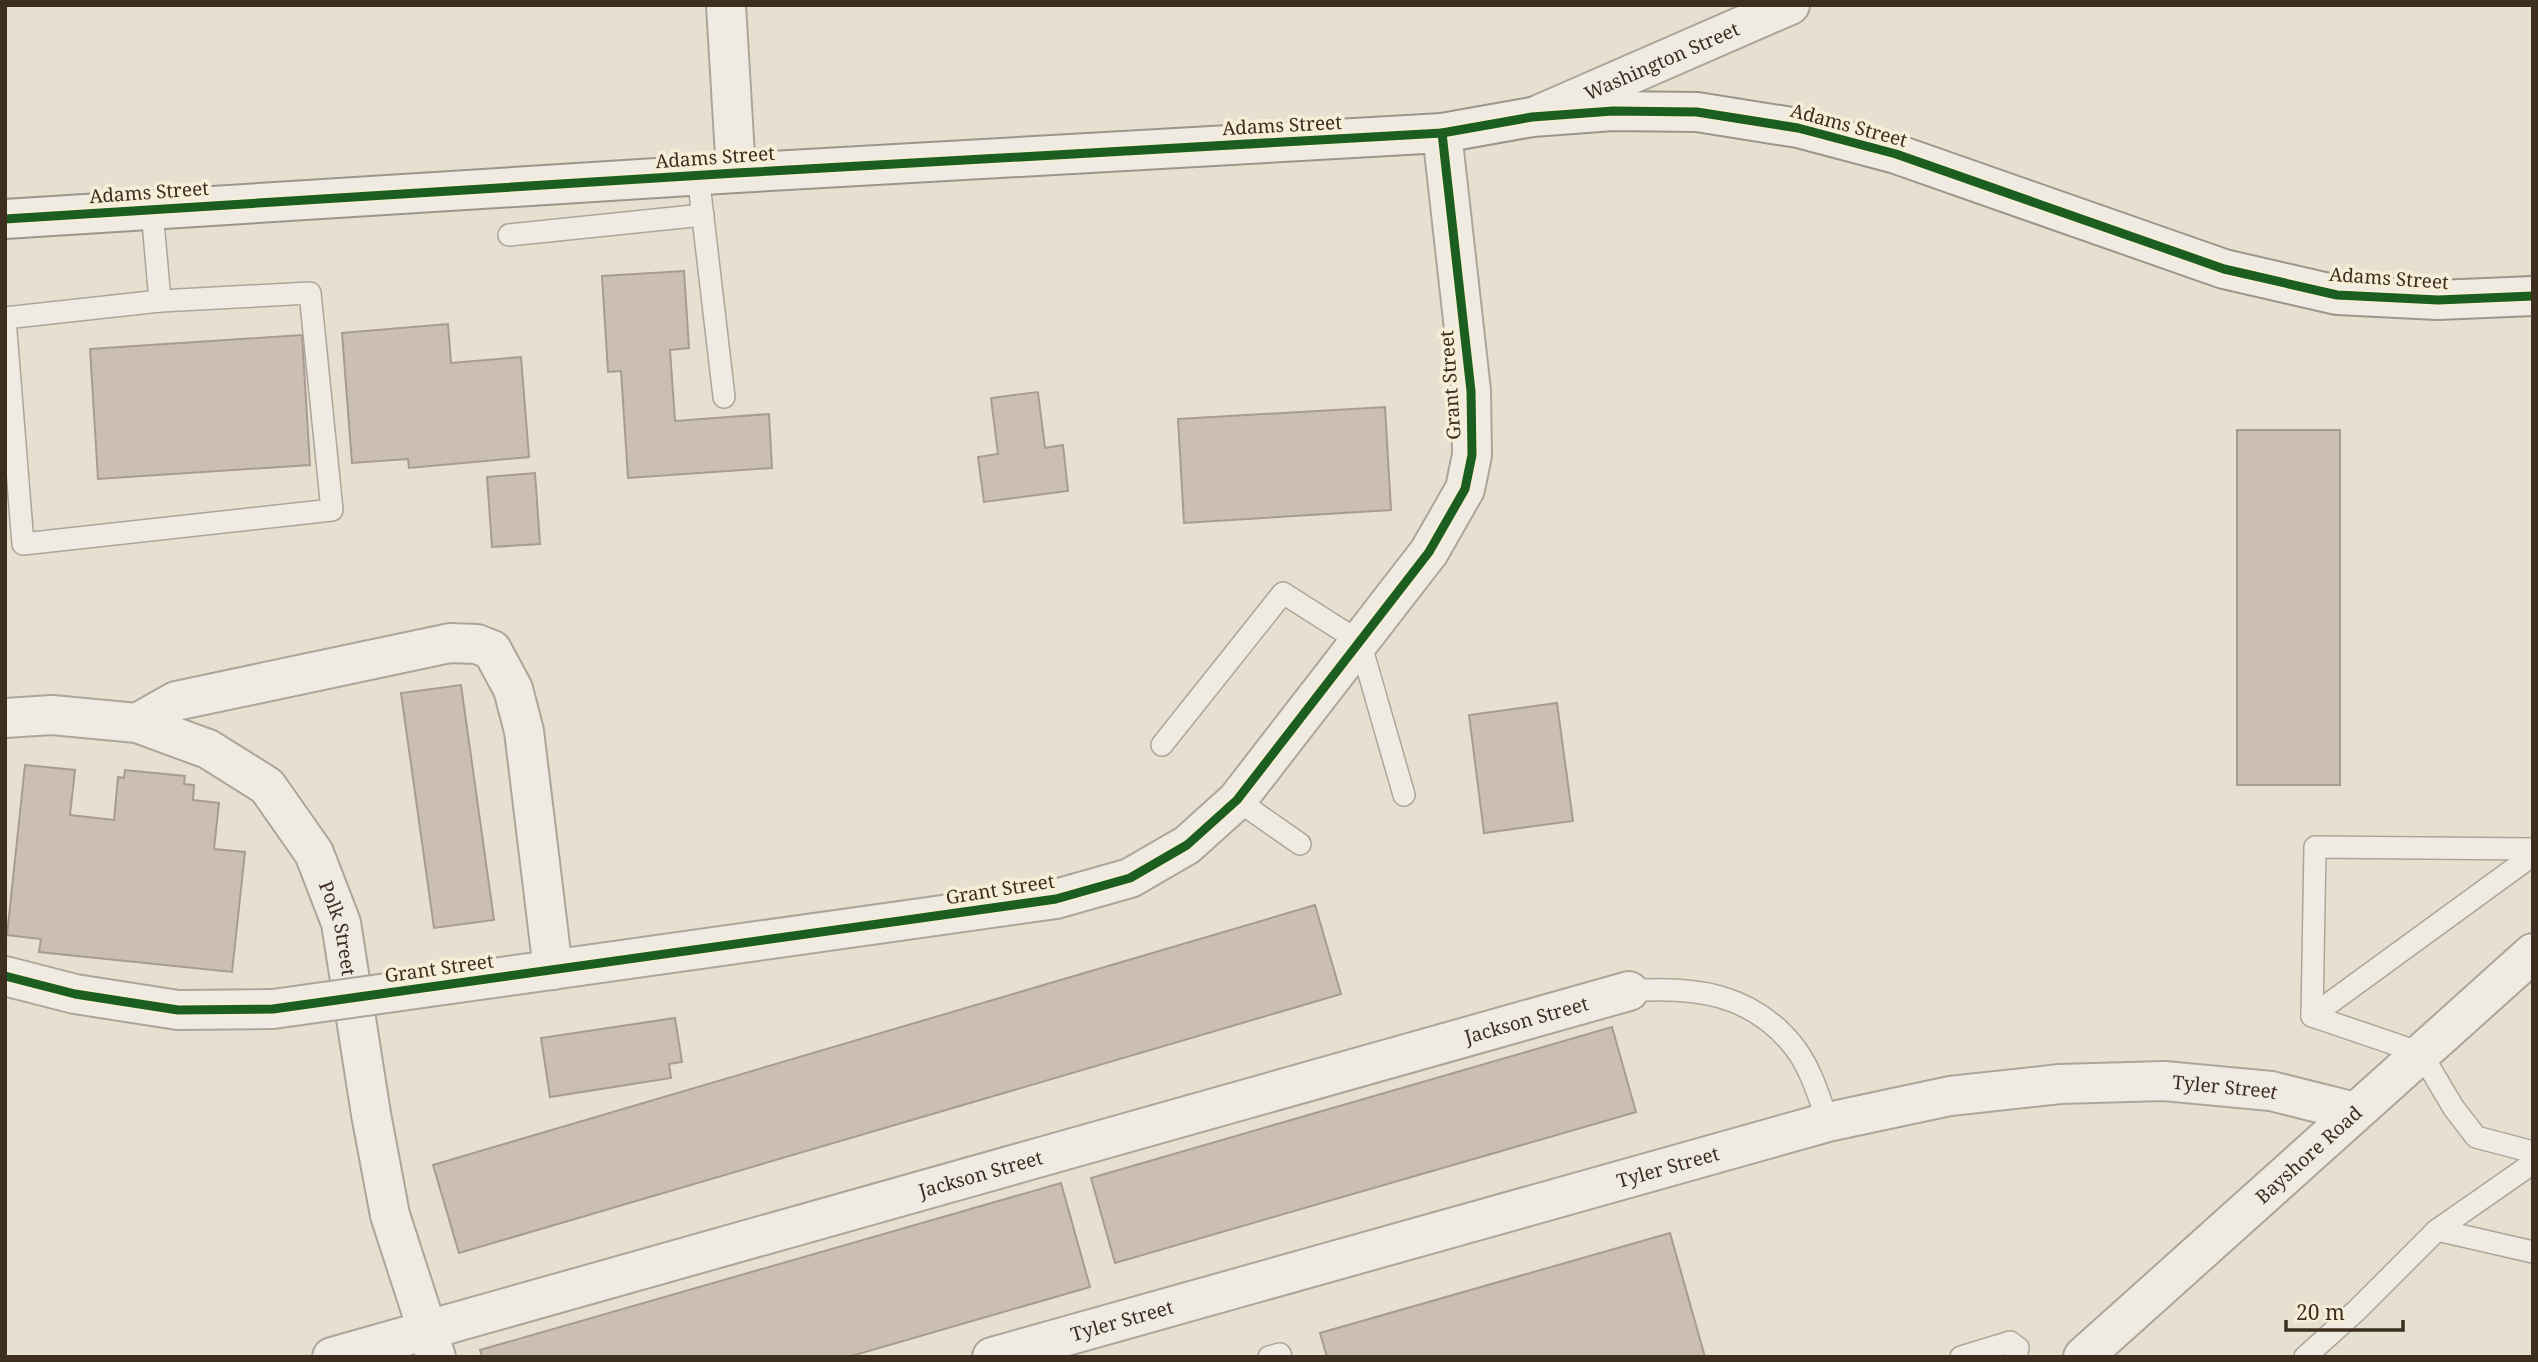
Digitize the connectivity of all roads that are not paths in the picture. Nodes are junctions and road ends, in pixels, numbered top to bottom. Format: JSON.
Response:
{"nodes":[{"id":1,"x":726,"y":5,"type":"edge"},
{"id":2,"x":1790,"y":5,"type":"edge"},
{"id":3,"x":1532,"y":117,"type":"junction"},
{"id":4,"x":1442,"y":133,"type":"junction"},
{"id":5,"x":736,"y":173,"type":"junction"},
{"id":6,"x":698,"y":175,"type":"junction"},
{"id":7,"x":152,"y":210,"type":"junction"},
{"id":8,"x":703,"y":215,"type":"junction"},
{"id":9,"x":5,"y":219,"type":"edge"},
{"id":10,"x":509,"y":235,"type":"dead end"},
{"id":11,"x":2533,"y":296,"type":"edge"},
{"id":12,"x":160,"y":301,"type":"junction"},
{"id":13,"x":5,"y":319,"type":"edge"},
{"id":14,"x":724,"y":397,"type":"dead end"},
{"id":15,"x":1360,"y":642,"type":"junction"},
{"id":16,"x":5,"y":718,"type":"edge"},
{"id":17,"x":137,"y":723,"type":"junction"},
{"id":18,"x":1161,"y":745,"type":"dead end"},
{"id":19,"x":1404,"y":795,"type":"dead end"},
{"id":20,"x":1237,"y":800,"type":"junction"},
{"id":21,"x":1300,"y":845,"type":"dead end"},
{"id":22,"x":2533,"y":849,"type":"edge"},
{"id":23,"x":2533,"y":855,"type":"edge"},
{"id":24,"x":2533,"y":953,"type":"edge"},
{"id":25,"x":553,"y":970,"type":"junction"},
{"id":26,"x":5,"y":976,"type":"edge"},
{"id":27,"x":1629,"y":991,"type":"joint"},
{"id":28,"x":2312,"y":1016,"type":"junction"},
{"id":29,"x":2421,"y":1053,"type":"junction"},
{"id":30,"x":2355,"y":1112,"type":"junction"},
{"id":31,"x":1828,"y":1122,"type":"junction"},
{"id":32,"x":2533,"y":1152,"type":"edge"},
{"id":33,"x":2533,"y":1163,"type":"edge"},
{"id":34,"x":2437,"y":1230,"type":"junction"},
{"id":35,"x":2533,"y":1252,"type":"edge"},
{"id":36,"x":432,"y":1343,"type":"edge"},
{"id":37,"x":332,"y":1357,"type":"edge"},
{"id":38,"x":992,"y":1357,"type":"edge"},
{"id":39,"x":1269,"y":1357,"type":"edge"},
{"id":40,"x":1281,"y":1357,"type":"edge"},
{"id":41,"x":1961,"y":1357,"type":"edge"},
{"id":42,"x":2016,"y":1357,"type":"edge"},
{"id":43,"x":2083,"y":1357,"type":"edge"},
{"id":44,"x":2305,"y":1357,"type":"edge"}],
"edges":[{"from":1,"to":5,"type":"street"},
{"from":2,"to":3,"type":"street","name":"Washington Street"},
{"from":3,"to":4,"type":"street","name":"Adams Street"},
{"from":3,"to":11,"type":"street","name":"Adams Street"},
{"from":4,"to":5,"type":"street","name":"Adams Street"},
{"from":4,"to":15,"type":"street","name":"Grant Street"},
{"from":5,"to":6,"type":"street","name":"Adams Street"},
{"from":6,"to":7,"type":"street","name":"Adams Street"},
{"from":6,"to":8,"type":"lane"},
{"from":7,"to":9,"type":"street","name":"Adams Street"},
{"from":7,"to":12,"type":"lane"},
{"from":8,"to":10,"type":"lane"},
{"from":8,"to":14,"type":"lane"},
{"from":12,"to":13,"type":"lane"},
{"from":12,"to":13,"type":"lane"},
{"from":15,"to":18,"type":"lane"},
{"from":15,"to":19,"type":"lane"},
{"from":15,"to":20,"type":"street","name":"Grant Street"},
{"from":16,"to":17,"type":"street","name":"Polk Street"},
{"from":17,"to":25,"type":"street"},
{"from":17,"to":36,"type":"street","name":"Polk Street"},
{"from":20,"to":21,"type":"lane"},
{"from":20,"to":25,"type":"street","name":"Grant Street"},
{"from":22,"to":28,"type":"lane"},
{"from":23,"to":28,"type":"lane"},
{"from":24,"to":29,"type":"street","name":"Bayshore Road"},
{"from":25,"to":26,"type":"street","name":"Grant Street","bridge":true},
{"from":27,"to":31,"type":"lane"},
{"from":27,"to":36,"type":"street","name":"Jackson Street"},
{"from":28,"to":29,"type":"lane"},
{"from":29,"to":30,"type":"street","name":"Bayshore Road"},
{"from":29,"to":32,"type":"lane"},
{"from":30,"to":31,"type":"street","name":"Tyler Street"},
{"from":30,"to":43,"type":"street","name":"Bayshore Road"},
{"from":31,"to":38,"type":"street","name":"Tyler Street"},
{"from":33,"to":34,"type":"lane"},
{"from":34,"to":35,"type":"lane"},
{"from":34,"to":44,"type":"lane"},
{"from":36,"to":37,"type":"street","name":"Jackson Street"},
{"from":39,"to":40,"type":"lane"},
{"from":41,"to":42,"type":"lane"}]}
